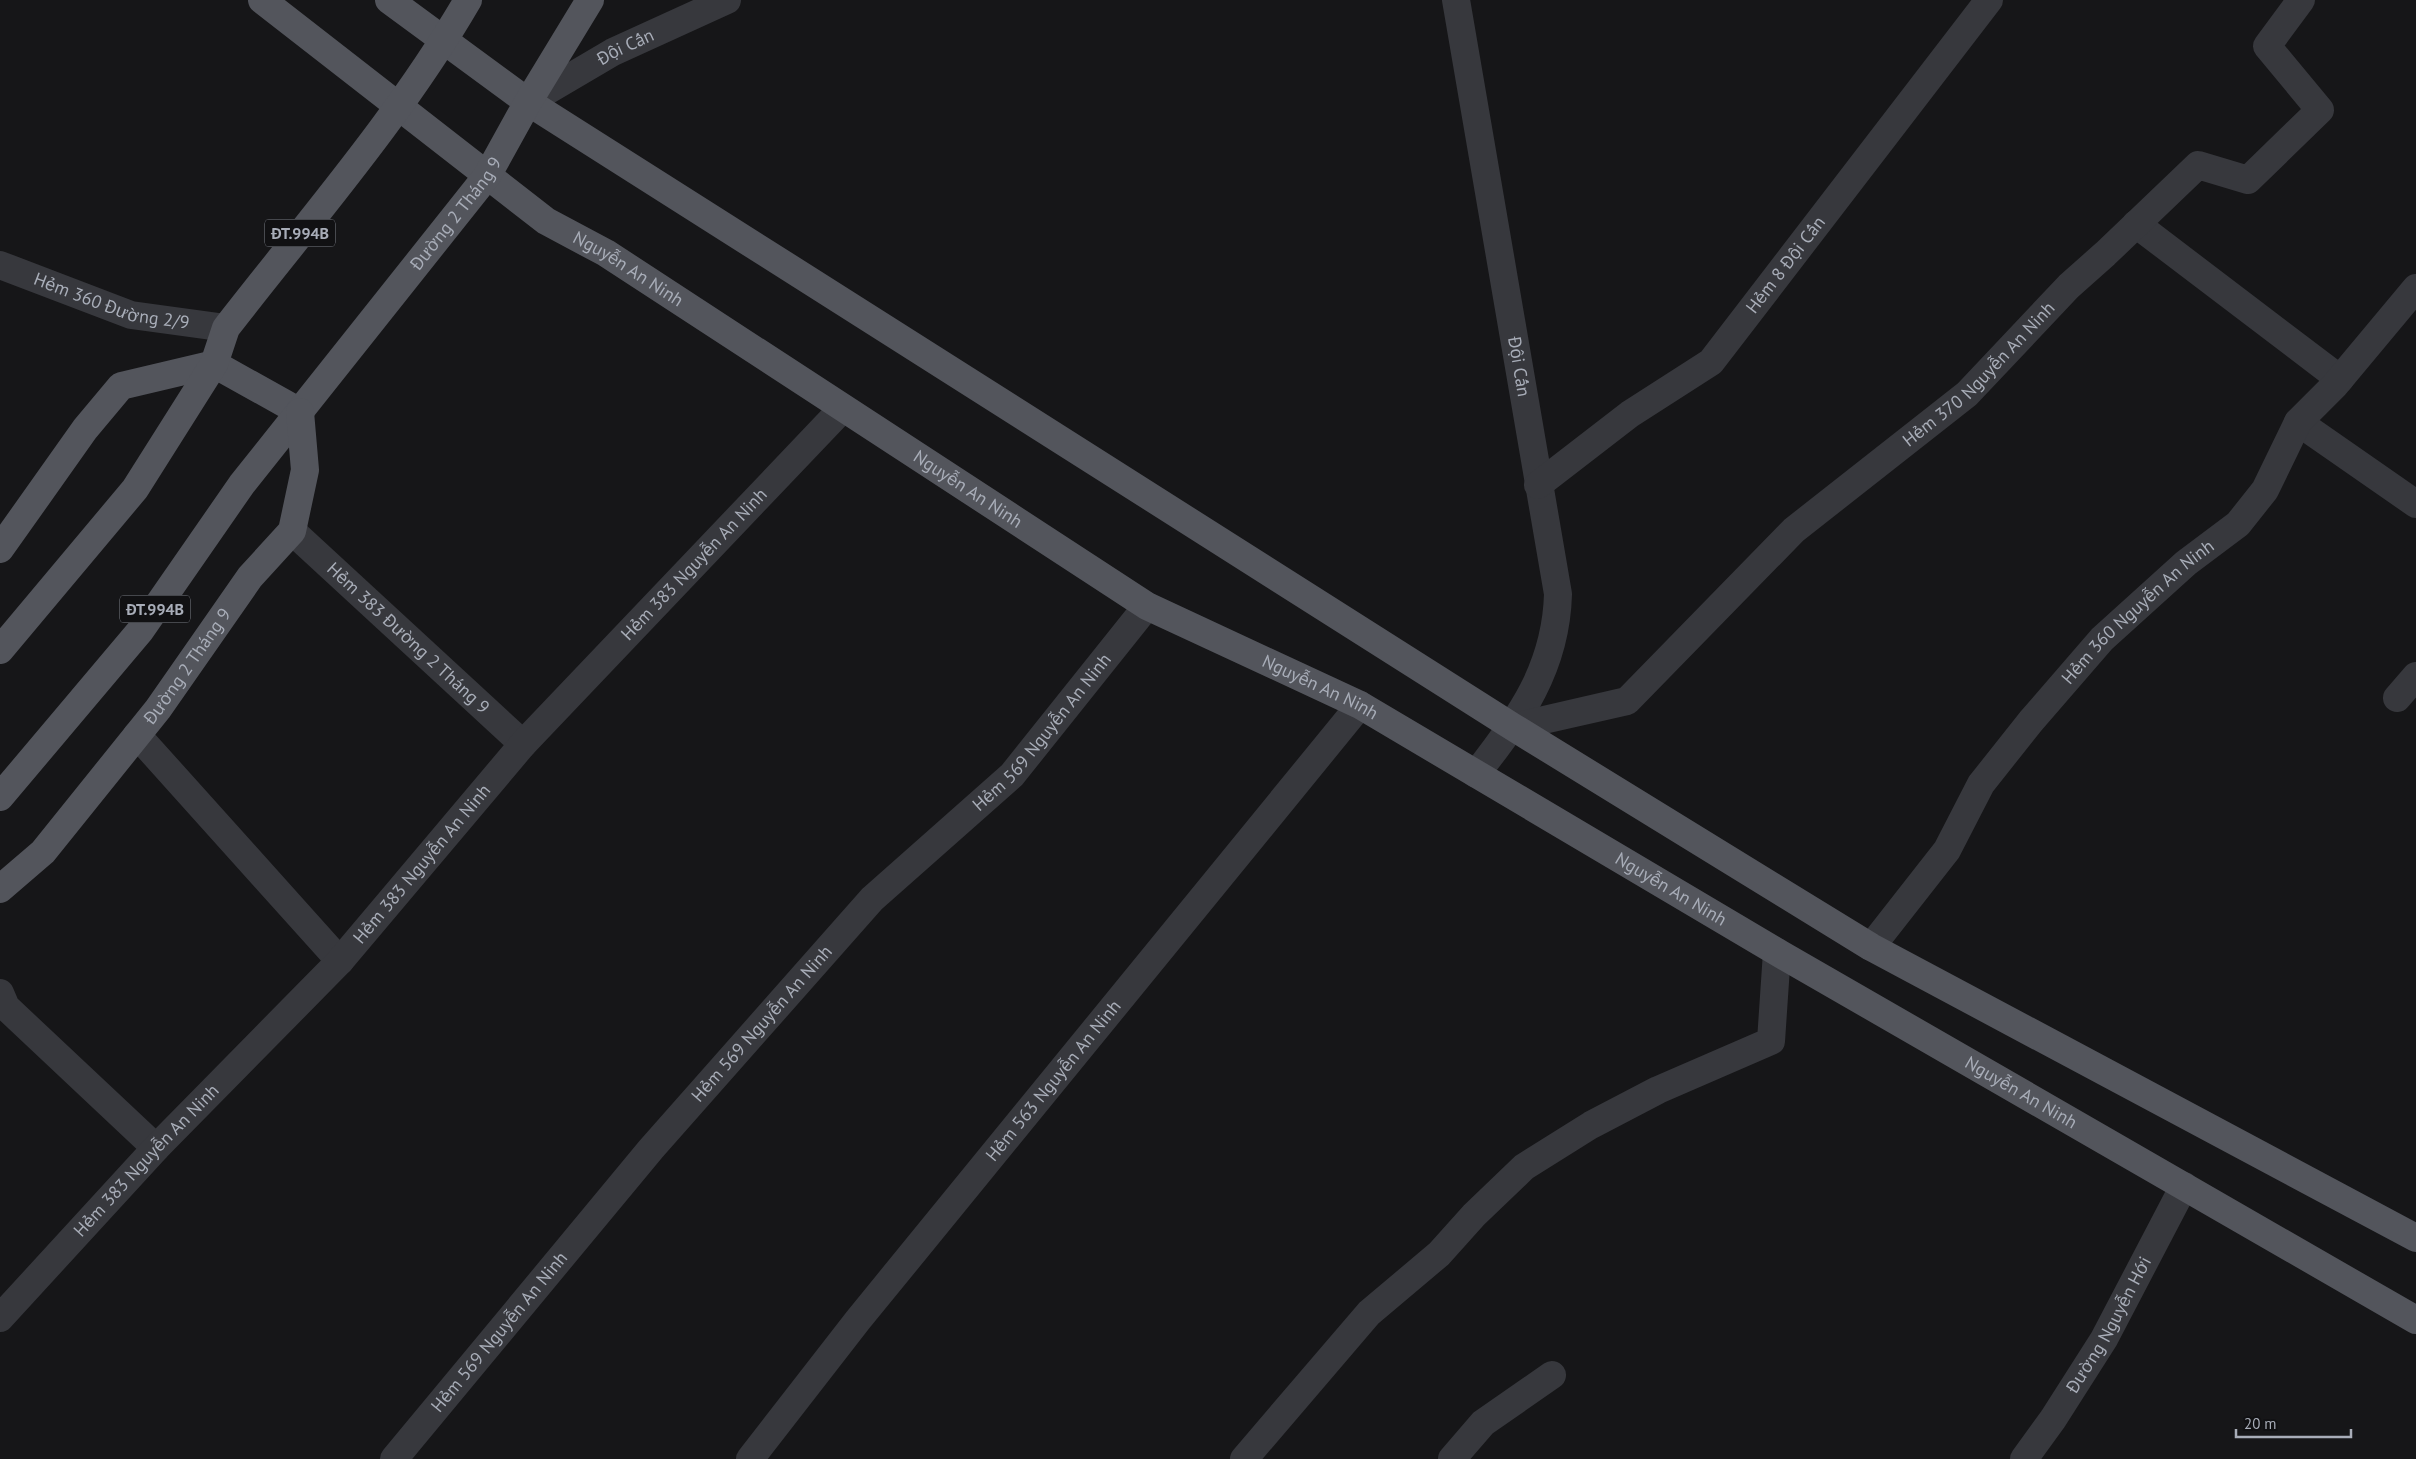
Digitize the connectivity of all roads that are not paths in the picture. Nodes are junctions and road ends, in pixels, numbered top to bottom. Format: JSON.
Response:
{"nodes":[{"id":1,"x":262,"y":0,"type":"edge"},
{"id":2,"x":388,"y":0,"type":"edge"},
{"id":3,"x":468,"y":0,"type":"edge"},
{"id":4,"x":590,"y":0,"type":"edge"},
{"id":5,"x":727,"y":0,"type":"edge"},
{"id":6,"x":1456,"y":0,"type":"edge"},
{"id":7,"x":1989,"y":0,"type":"edge"},
{"id":8,"x":2301,"y":0,"type":"edge"},
{"id":9,"x":444,"y":42,"type":"junction"},
{"id":10,"x":528,"y":102,"type":"junction"},
{"id":11,"x":397,"y":108,"type":"junction"},
{"id":12,"x":487,"y":176,"type":"junction"},
{"id":13,"x":2136,"y":224,"type":"junction"},
{"id":14,"x":0,"y":265,"type":"edge"},
{"id":15,"x":2416,"y":288,"type":"edge"},
{"id":16,"x":226,"y":328,"type":"junction"},
{"id":17,"x":214,"y":364,"type":"junction"},
{"id":18,"x":2340,"y":379,"type":"junction"},
{"id":19,"x":843,"y":408,"type":"junction"},
{"id":20,"x":300,"y":412,"type":"junction"},
{"id":21,"x":2298,"y":422,"type":"junction"},
{"id":22,"x":1538,"y":485,"type":"junction"},
{"id":23,"x":2416,"y":504,"type":"edge"},
{"id":24,"x":292,"y":531,"type":"junction"},
{"id":25,"x":0,"y":549,"type":"edge"},
{"id":26,"x":1147,"y":606,"type":"junction"},
{"id":27,"x":0,"y":650,"type":"edge"},
{"id":28,"x":2416,"y":676,"type":"edge"},
{"id":29,"x":2397,"y":698,"type":"dead end"},
{"id":30,"x":1360,"y":705,"type":"junction"},
{"id":31,"x":1514,"y":727,"type":"junction"},
{"id":32,"x":137,"y":735,"type":"junction"},
{"id":33,"x":523,"y":744,"type":"junction"},
{"id":34,"x":1476,"y":774,"type":"junction"},
{"id":35,"x":0,"y":798,"type":"edge"},
{"id":36,"x":0,"y":889,"type":"edge"},
{"id":37,"x":1871,"y":947,"type":"junction"},
{"id":38,"x":1777,"y":952,"type":"junction"},
{"id":39,"x":340,"y":961,"type":"junction"},
{"id":40,"x":0,"y":993,"type":"edge"},
{"id":41,"x":156,"y":1148,"type":"junction"},
{"id":42,"x":2184,"y":1186,"type":"junction"},
{"id":43,"x":2416,"y":1238,"type":"edge"},
{"id":44,"x":0,"y":1318,"type":"edge"},
{"id":45,"x":2416,"y":1320,"type":"edge"},
{"id":46,"x":1552,"y":1375,"type":"dead end"},
{"id":47,"x":394,"y":1459,"type":"edge"},
{"id":48,"x":750,"y":1459,"type":"edge"},
{"id":49,"x":1244,"y":1459,"type":"edge"},
{"id":50,"x":1452,"y":1459,"type":"edge"},
{"id":51,"x":2024,"y":1459,"type":"edge"}],
"edges":[{"from":1,"to":11,"type":"main road","name":"Nguyễn An Ninh"},
{"from":2,"to":9,"type":"main road"},
{"from":3,"to":9,"type":"main road","number":"ĐT.994B"},
{"from":4,"to":10,"type":"main road","name":"Đường 2 Tháng 9","number":"ĐT.994B"},
{"from":5,"to":10,"type":"street","name":"Đội Cấn"},
{"from":6,"to":22,"type":"street","name":"Đội Cấn"},
{"from":7,"to":22,"type":"street","name":"Hẻm 8 Đội Cấn"},
{"from":8,"to":13,"type":"street","name":"Hẻm 370 Nguyễn An Ninh"},
{"from":9,"to":10,"type":"main road"},
{"from":9,"to":11,"type":"main road","number":"ĐT.994B"},
{"from":10,"to":12,"type":"main road","name":"Đường 2 Tháng 9","number":"ĐT.994B"},
{"from":10,"to":31,"type":"main road"},
{"from":11,"to":12,"type":"main road","name":"Nguyễn An Ninh"},
{"from":11,"to":16,"type":"main road","number":"ĐT.994B"},
{"from":12,"to":19,"type":"main road","name":"Nguyễn An Ninh"},
{"from":12,"to":20,"type":"main road","name":"Đường 2 Tháng 9","number":"ĐT.994B"},
{"from":13,"to":18,"type":"street"},
{"from":13,"to":31,"type":"street","name":"Hẻm 370 Nguyễn An Ninh"},
{"from":14,"to":16,"type":"street","name":"Hẻm 360 Đường 2/9"},
{"from":15,"to":18,"type":"street","name":"Hẻm 360 Nguyễn An Ninh"},
{"from":16,"to":17,"type":"main road","number":"ĐT.994B"},
{"from":17,"to":20,"type":"main road"},
{"from":17,"to":25,"type":"main road"},
{"from":17,"to":27,"type":"main road","number":"ĐT.994B"},
{"from":18,"to":21,"type":"street","name":"Hẻm 360 Nguyễn An Ninh"},
{"from":19,"to":26,"type":"main road","name":"Nguyễn An Ninh"},
{"from":19,"to":33,"type":"street","name":"Hẻm 383 Nguyễn An Ninh"},
{"from":20,"to":24,"type":"main road"},
{"from":20,"to":35,"type":"main road","name":"Đường 2 Tháng 9","number":"ĐT.994B"},
{"from":21,"to":23,"type":"street"},
{"from":21,"to":37,"type":"street","name":"Hẻm 360 Nguyễn An Ninh"},
{"from":22,"to":31,"type":"street","name":"Đội Cấn"},
{"from":24,"to":32,"type":"main road","name":"Đường 2 Tháng 9","number":"ĐT.994B"},
{"from":24,"to":33,"type":"street","name":"Hẻm 383 Đường 2 Tháng 9"},
{"from":26,"to":30,"type":"main road","name":"Nguyễn An Ninh"},
{"from":26,"to":47,"type":"street","name":"Hẻm 569 Nguyễn An Ninh"},
{"from":28,"to":29,"type":"street"},
{"from":30,"to":34,"type":"main road","name":"Nguyễn An Ninh"},
{"from":30,"to":48,"type":"street","name":"Hẻm 563 Nguyễn An Ninh"},
{"from":31,"to":34,"type":"street","name":"Đội Cấn"},
{"from":31,"to":37,"type":"main road"},
{"from":32,"to":36,"type":"main road","name":"Đường 2 Tháng 9","number":"ĐT.994B"},
{"from":32,"to":39,"type":"street"},
{"from":33,"to":39,"type":"street","name":"Hẻm 383 Nguyễn An Ninh"},
{"from":34,"to":38,"type":"main road","name":"Nguyễn An Ninh"},
{"from":37,"to":43,"type":"main road"},
{"from":38,"to":42,"type":"main road","name":"Nguyễn An Ninh"},
{"from":38,"to":49,"type":"street"},
{"from":39,"to":41,"type":"street","name":"Hẻm 383 Nguyễn An Ninh"},
{"from":40,"to":41,"type":"street"},
{"from":41,"to":44,"type":"street","name":"Hẻm 383 Nguyễn An Ninh"},
{"from":42,"to":45,"type":"main road","name":"Nguyễn An Ninh"},
{"from":42,"to":51,"type":"street","name":"Đường Nguyễn Hới"},
{"from":46,"to":50,"type":"street"}]}
